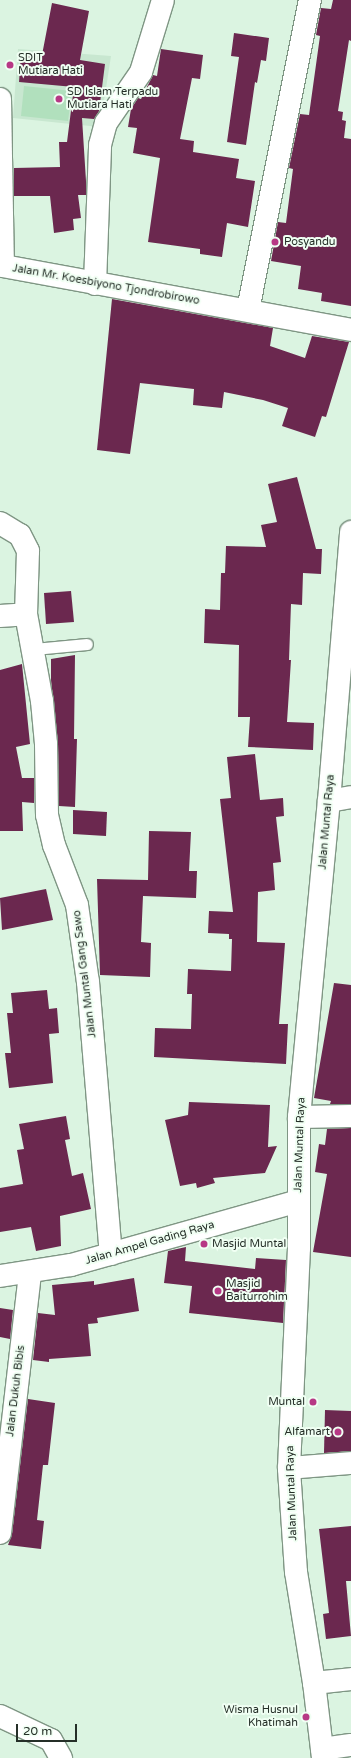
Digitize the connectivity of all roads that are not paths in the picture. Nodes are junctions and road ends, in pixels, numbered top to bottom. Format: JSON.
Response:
{"nodes":[{"id":1,"x":163,"y":0,"type":"edge"},
{"id":2,"x":310,"y":0,"type":"edge"},
{"id":3,"x":0,"y":99,"type":"edge"},
{"id":4,"x":2,"y":266,"type":"edge"},
{"id":5,"x":95,"y":284,"type":"junction"},
{"id":6,"x":248,"y":310,"type":"junction"},
{"id":7,"x":351,"y":330,"type":"edge"},
{"id":8,"x":0,"y":523,"type":"edge"},
{"id":9,"x":351,"y":532,"type":"edge"},
{"id":10,"x":26,"y":614,"type":"junction"},
{"id":11,"x":0,"y":616,"type":"edge"},
{"id":12,"x":87,"y":644,"type":"dead end"},
{"id":13,"x":34,"y":649,"type":"junction"},
{"id":14,"x":351,"y":797,"type":"edge"},
{"id":15,"x":329,"y":801,"type":"junction"},
{"id":16,"x":351,"y":1116,"type":"edge"},
{"id":17,"x":299,"y":1117,"type":"junction"},
{"id":18,"x":298,"y":1202,"type":"junction"},
{"id":19,"x":111,"y":1254,"type":"junction"},
{"id":20,"x":30,"y":1273,"type":"junction"},
{"id":21,"x":0,"y":1276,"type":"edge"},
{"id":22,"x":351,"y":1463,"type":"edge"},
{"id":23,"x":289,"y":1468,"type":"junction"},
{"id":24,"x":0,"y":1533,"type":"edge"},
{"id":25,"x":351,"y":1679,"type":"edge"},
{"id":26,"x":314,"y":1683,"type":"junction"},
{"id":27,"x":0,"y":1716,"type":"edge"},
{"id":28,"x":351,"y":1745,"type":"edge"},
{"id":29,"x":322,"y":1753,"type":"edge"},
{"id":30,"x":62,"y":1758,"type":"edge"}],
"edges":[{"from":1,"to":5,"type":"main road"},
{"from":2,"to":6,"type":"main road"},
{"from":3,"to":4,"type":"main road","name":"Jalan Mr. Koesbiyono Tjondrobirowo"},
{"from":4,"to":5,"type":"main road","name":"Jalan Mr. Koesbiyono Tjondrobirowo"},
{"from":5,"to":6,"type":"main road","name":"Jalan Mr. Koesbiyono Tjondrobirowo"},
{"from":6,"to":7,"type":"main road","name":"Jalan Mr. Koesbiyono Tjondrobirowo"},
{"from":8,"to":10,"type":"main road","name":"Jalan Muntal Gang Sawo"},
{"from":9,"to":15,"type":"main road","name":"Jalan Muntal Raya"},
{"from":10,"to":11,"type":"main road"},
{"from":10,"to":13,"type":"main road","name":"Jalan Muntal Gang Sawo"},
{"from":12,"to":13,"type":"lane"},
{"from":13,"to":19,"type":"main road","name":"Jalan Muntal Gang Sawo"},
{"from":14,"to":15,"type":"main road"},
{"from":15,"to":17,"type":"main road","name":"Jalan Muntal Raya"},
{"from":16,"to":17,"type":"main road"},
{"from":17,"to":18,"type":"main road","name":"Jalan Muntal Raya"},
{"from":18,"to":19,"type":"main road","name":"Jalan Ampel Gading Raya"},
{"from":18,"to":23,"type":"main road","name":"Jalan Muntal Raya"},
{"from":19,"to":20,"type":"main road","name":"Jalan Ampel Gading Raya"},
{"from":20,"to":21,"type":"main road","name":"Jalan Ampel Gading Raya"},
{"from":20,"to":24,"type":"main road","name":"Jalan Dukuh Bibis"},
{"from":22,"to":23,"type":"main road"},
{"from":23,"to":26,"type":"main road","name":"Jalan Muntal Raya"},
{"from":25,"to":26,"type":"main road"},
{"from":26,"to":29,"type":"main road","name":"Jalan Muntal Raya"},
{"from":27,"to":30,"type":"main road"},
{"from":28,"to":29,"type":"main road"}]}
